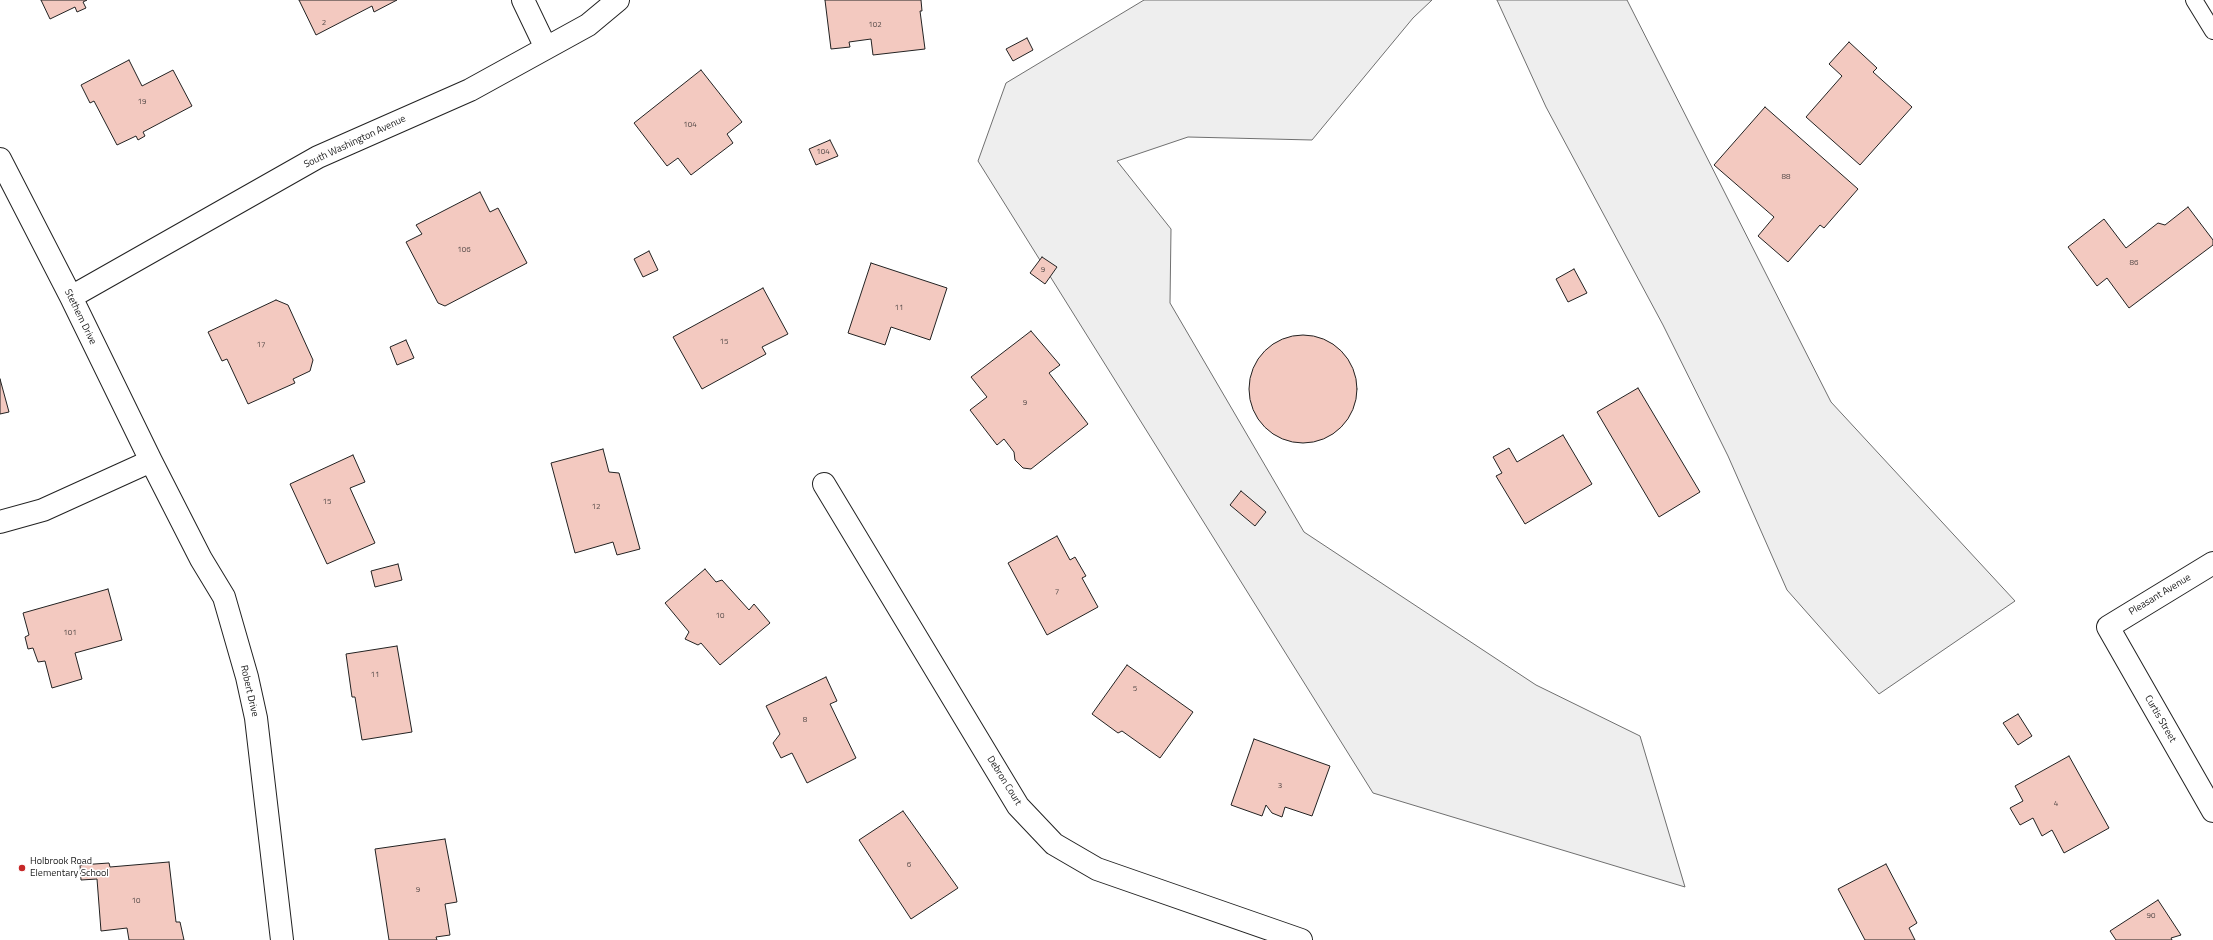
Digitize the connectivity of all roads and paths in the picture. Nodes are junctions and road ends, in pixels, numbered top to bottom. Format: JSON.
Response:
{"nodes":[{"id":1,"x":523,"y":0,"type":"edge"},
{"id":2,"x":618,"y":0,"type":"edge"},
{"id":3,"x":2194,"y":0,"type":"edge"},
{"id":4,"x":2213,"y":31,"type":"edge"},
{"id":5,"x":546,"y":48,"type":"junction"},
{"id":6,"x":0,"y":159,"type":"edge"},
{"id":7,"x":71,"y":297,"type":"junction"},
{"id":8,"x":144,"y":465,"type":"junction"},
{"id":9,"x":824,"y":484,"type":"dead end"},
{"id":10,"x":0,"y":522,"type":"edge"},
{"id":11,"x":2213,"y":563,"type":"edge"},
{"id":12,"x":2108,"y":627,"type":"joint"},
{"id":13,"x":2213,"y":811,"type":"edge"},
{"id":14,"x":282,"y":940,"type":"edge"},
{"id":15,"x":1301,"y":940,"type":"edge"}],
"edges":[{"from":1,"to":5,"type":"street"},
{"from":2,"to":5,"type":"street","name":"South Washington Avenue"},
{"from":3,"to":4,"type":"lane"},
{"from":5,"to":7,"type":"street","name":"South Washington Avenue"},
{"from":6,"to":7,"type":"street","name":"Stethem Drive"},
{"from":7,"to":8,"type":"street","name":"Stethem Drive"},
{"from":8,"to":10,"type":"street"},
{"from":8,"to":14,"type":"street","name":"Robert Drive"},
{"from":9,"to":15,"type":"street","name":"Debron Court"},
{"from":11,"to":12,"type":"street","name":"Pleasant Avenue"},
{"from":12,"to":13,"type":"street","name":"Curtis Street"}]}
